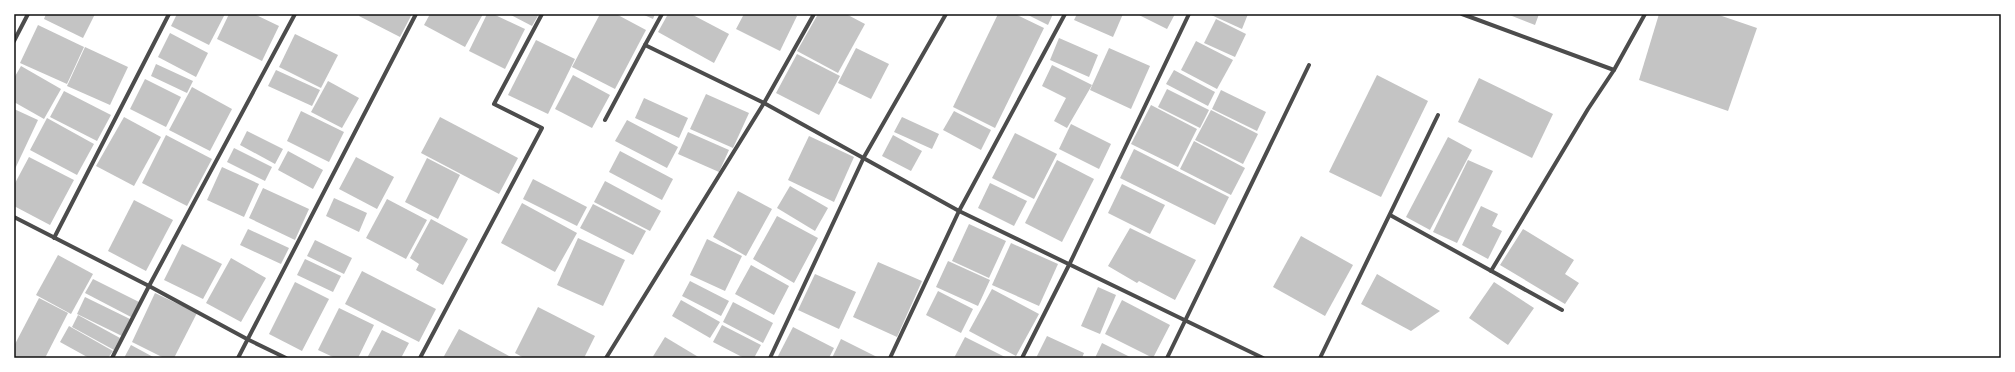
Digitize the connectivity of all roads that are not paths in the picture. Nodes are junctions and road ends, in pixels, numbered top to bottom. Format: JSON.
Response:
{"nodes":[{"id":1,"x":28,"y":14,"type":"edge"},
{"id":2,"x":169,"y":14,"type":"edge"},
{"id":3,"x":295,"y":14,"type":"edge"},
{"id":4,"x":416,"y":14,"type":"edge"},
{"id":5,"x":542,"y":14,"type":"edge"},
{"id":6,"x":662,"y":14,"type":"edge"},
{"id":7,"x":814,"y":14,"type":"edge"},
{"id":8,"x":946,"y":14,"type":"edge"},
{"id":9,"x":1065,"y":14,"type":"edge"},
{"id":10,"x":1189,"y":14,"type":"edge"},
{"id":11,"x":1462,"y":14,"type":"edge"},
{"id":12,"x":1645,"y":14,"type":"edge"},
{"id":13,"x":14,"y":41,"type":"edge"},
{"id":14,"x":645,"y":45,"type":"junction"},
{"id":15,"x":1309,"y":65,"type":"dead end"},
{"id":16,"x":1614,"y":70,"type":"junction"},
{"id":17,"x":764,"y":103,"type":"junction"},
{"id":18,"x":1438,"y":115,"type":"dead end"},
{"id":19,"x":605,"y":120,"type":"dead end"},
{"id":20,"x":864,"y":158,"type":"junction"},
{"id":21,"x":959,"y":210,"type":"junction"},
{"id":22,"x":1390,"y":215,"type":"junction"},
{"id":23,"x":14,"y":217,"type":"edge"},
{"id":24,"x":54,"y":238,"type":"junction"},
{"id":25,"x":1070,"y":263,"type":"junction"},
{"id":26,"x":1491,"y":271,"type":"junction"},
{"id":27,"x":149,"y":286,"type":"junction"},
{"id":28,"x":1562,"y":310,"type":"dead end"},
{"id":29,"x":1186,"y":320,"type":"junction"},
{"id":30,"x":247,"y":339,"type":"junction"},
{"id":31,"x":112,"y":358,"type":"edge"},
{"id":32,"x":238,"y":358,"type":"edge"},
{"id":33,"x":286,"y":358,"type":"edge"},
{"id":34,"x":420,"y":358,"type":"edge"},
{"id":35,"x":606,"y":358,"type":"edge"},
{"id":36,"x":770,"y":358,"type":"edge"},
{"id":37,"x":890,"y":358,"type":"edge"},
{"id":38,"x":1022,"y":358,"type":"edge"},
{"id":39,"x":1167,"y":358,"type":"edge"},
{"id":40,"x":1263,"y":358,"type":"edge"},
{"id":41,"x":1320,"y":358,"type":"edge"}],
"edges":[{"from":1,"to":13,"type":"street"},
{"from":2,"to":24,"type":"street"},
{"from":3,"to":27,"type":"street"},
{"from":4,"to":30,"type":"street"},
{"from":5,"to":34,"type":"street"},
{"from":6,"to":14,"type":"street"},
{"from":7,"to":17,"type":"street"},
{"from":8,"to":20,"type":"street"},
{"from":9,"to":21,"type":"street"},
{"from":10,"to":25,"type":"street"},
{"from":11,"to":16,"type":"street"},
{"from":12,"to":16,"type":"street"},
{"from":14,"to":17,"type":"street"},
{"from":14,"to":19,"type":"street"},
{"from":15,"to":29,"type":"street"},
{"from":16,"to":26,"type":"street"},
{"from":17,"to":20,"type":"street"},
{"from":17,"to":35,"type":"street"},
{"from":18,"to":22,"type":"street"},
{"from":20,"to":21,"type":"street"},
{"from":20,"to":36,"type":"street"},
{"from":21,"to":25,"type":"street"},
{"from":21,"to":37,"type":"street"},
{"from":22,"to":26,"type":"street"},
{"from":22,"to":41,"type":"street"},
{"from":23,"to":24,"type":"street"},
{"from":24,"to":27,"type":"street"},
{"from":25,"to":29,"type":"street"},
{"from":25,"to":38,"type":"street"},
{"from":26,"to":28,"type":"street"},
{"from":27,"to":30,"type":"street"},
{"from":27,"to":31,"type":"street"},
{"from":29,"to":39,"type":"street"},
{"from":29,"to":40,"type":"street"},
{"from":30,"to":32,"type":"street"},
{"from":30,"to":33,"type":"street"}]}
